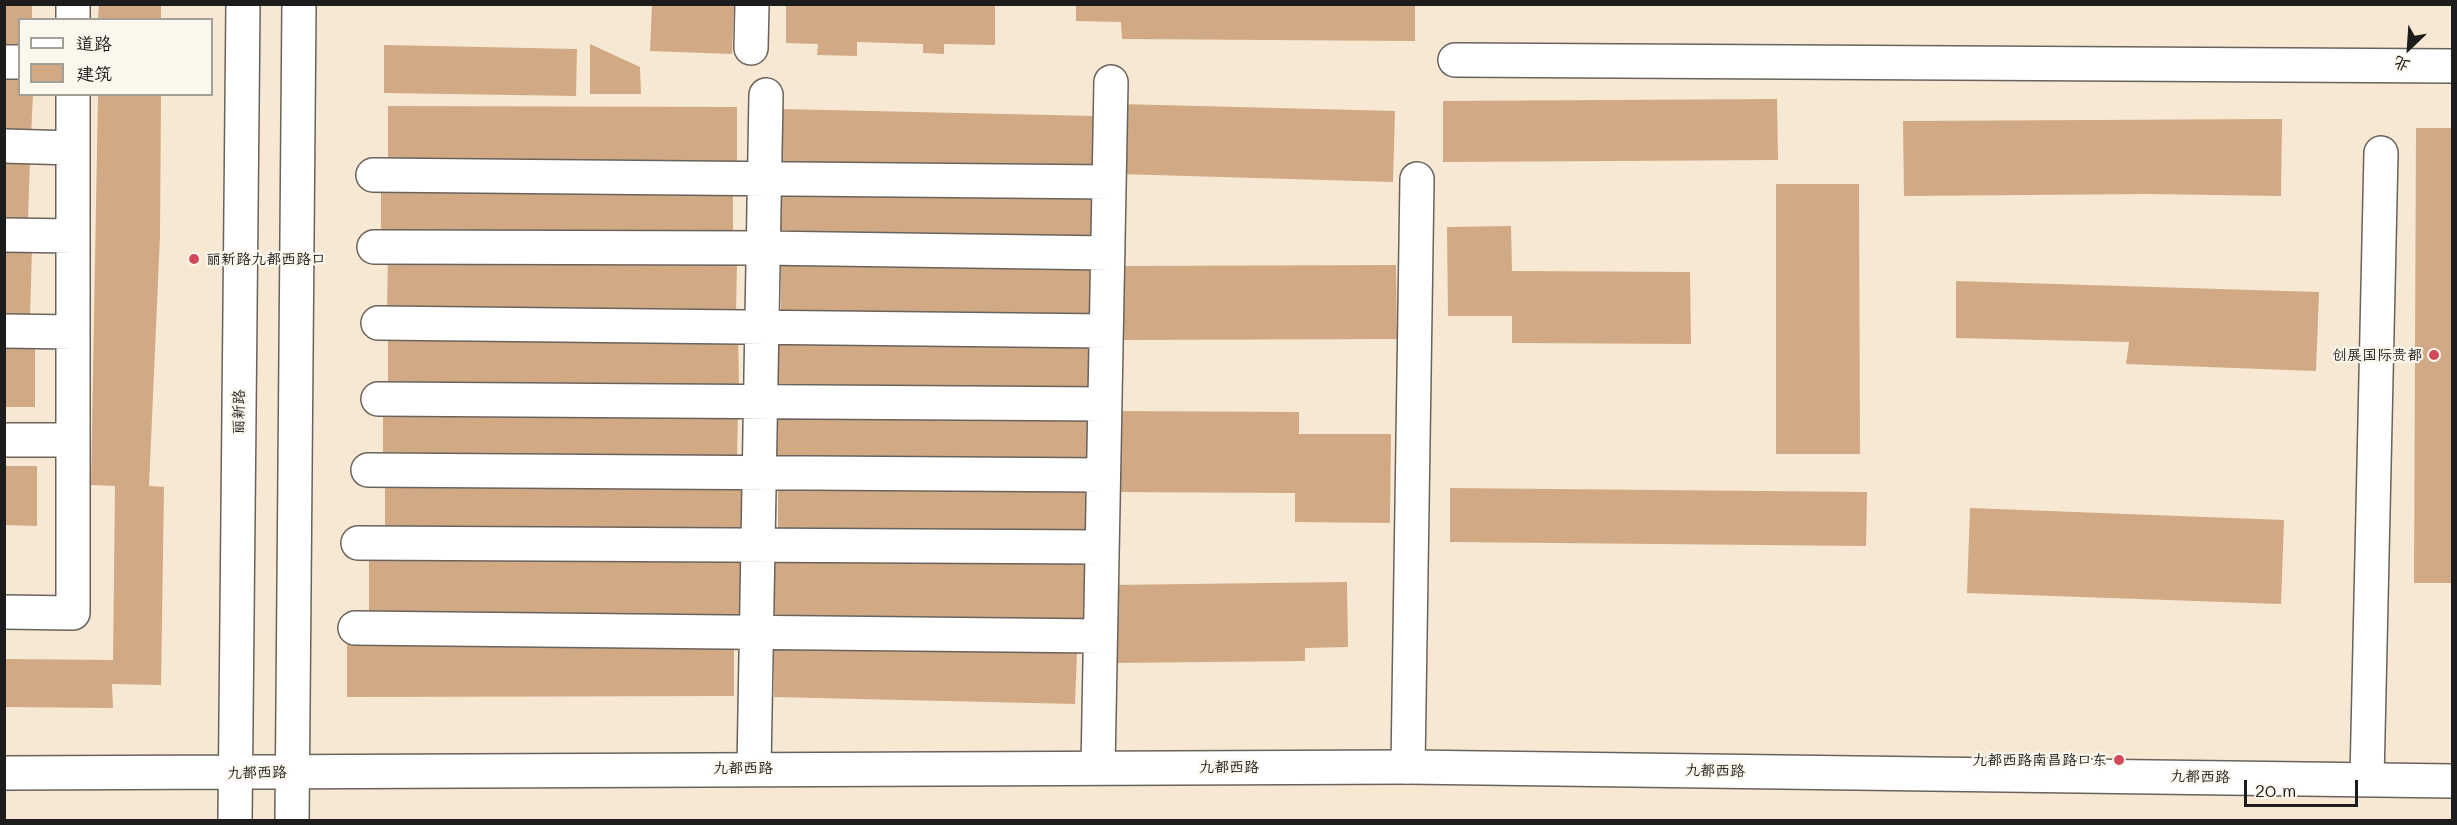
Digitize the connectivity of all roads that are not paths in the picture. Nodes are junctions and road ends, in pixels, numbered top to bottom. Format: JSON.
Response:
{"nodes":[{"id":1,"x":243,"y":4,"type":"edge"},
{"id":2,"x":299,"y":4,"type":"edge"},
{"id":3,"x":752,"y":4,"type":"edge"},
{"id":4,"x":751,"y":48,"type":"dead end"},
{"id":5,"x":1455,"y":60,"type":"dead end"},
{"id":6,"x":2452,"y":66,"type":"edge"},
{"id":7,"x":1111,"y":82,"type":"dead end"},
{"id":8,"x":766,"y":94,"type":"dead end"},
{"id":9,"x":73,"y":96,"type":"edge"},
{"id":10,"x":4,"y":146,"type":"edge"},
{"id":11,"x":73,"y":148,"type":"junction"},
{"id":12,"x":2381,"y":153,"type":"dead end"},
{"id":13,"x":373,"y":175,"type":"dead end"},
{"id":14,"x":1418,"y":178,"type":"dead end"},
{"id":15,"x":764,"y":179,"type":"junction"},
{"id":16,"x":1109,"y":182,"type":"junction"},
{"id":17,"x":4,"y":235,"type":"edge"},
{"id":18,"x":73,"y":236,"type":"junction"},
{"id":19,"x":374,"y":247,"type":"dead end"},
{"id":20,"x":763,"y":248,"type":"junction"},
{"id":21,"x":1108,"y":253,"type":"junction"},
{"id":22,"x":378,"y":323,"type":"dead end"},
{"id":23,"x":762,"y":327,"type":"junction"},
{"id":24,"x":4,"y":331,"type":"edge"},
{"id":25,"x":1106,"y":331,"type":"junction"},
{"id":26,"x":73,"y":332,"type":"junction"},
{"id":27,"x":378,"y":399,"type":"dead end"},
{"id":28,"x":760,"y":401,"type":"junction"},
{"id":29,"x":1105,"y":404,"type":"junction"},
{"id":30,"x":4,"y":440,"type":"edge"},
{"id":31,"x":73,"y":441,"type":"junction"},
{"id":32,"x":368,"y":470,"type":"dead end"},
{"id":33,"x":759,"y":471,"type":"junction"},
{"id":34,"x":1103,"y":475,"type":"junction"},
{"id":35,"x":358,"y":543,"type":"dead end"},
{"id":36,"x":758,"y":545,"type":"junction"},
{"id":37,"x":1102,"y":547,"type":"junction"},
{"id":38,"x":4,"y":612,"type":"edge"},
{"id":39,"x":355,"y":628,"type":"dead end"},
{"id":40,"x":756,"y":633,"type":"junction"},
{"id":41,"x":1100,"y":636,"type":"junction"},
{"id":42,"x":1098,"y":767,"type":"junction"},
{"id":43,"x":1408,"y":767,"type":"junction"},
{"id":44,"x":754,"y":768,"type":"junction"},
{"id":45,"x":4,"y":773,"type":"edge"},
{"id":46,"x":292,"y":773,"type":"junction"},
{"id":47,"x":235,"y":774,"type":"junction"},
{"id":48,"x":2367,"y":779,"type":"junction"},
{"id":49,"x":2452,"y":781,"type":"edge"},
{"id":50,"x":236,"y":820,"type":"edge"},
{"id":51,"x":292,"y":820,"type":"edge"}],
"edges":[{"from":1,"to":47,"type":"main road","name":"丽新路"},
{"from":2,"to":46,"type":"main road"},
{"from":3,"to":4,"type":"main road"},
{"from":5,"to":6,"type":"main road"},
{"from":7,"to":16,"type":"main road"},
{"from":8,"to":15,"type":"main road"},
{"from":9,"to":11,"type":"main road"},
{"from":10,"to":11,"type":"main road"},
{"from":11,"to":18,"type":"main road"},
{"from":12,"to":48,"type":"main road"},
{"from":13,"to":15,"type":"main road"},
{"from":14,"to":43,"type":"main road"},
{"from":15,"to":16,"type":"main road"},
{"from":15,"to":20,"type":"main road"},
{"from":16,"to":21,"type":"main road"},
{"from":17,"to":18,"type":"main road"},
{"from":18,"to":26,"type":"main road"},
{"from":19,"to":20,"type":"main road"},
{"from":20,"to":21,"type":"main road"},
{"from":20,"to":23,"type":"main road"},
{"from":21,"to":25,"type":"main road"},
{"from":22,"to":23,"type":"main road"},
{"from":23,"to":25,"type":"main road"},
{"from":23,"to":28,"type":"main road"},
{"from":24,"to":26,"type":"main road"},
{"from":25,"to":29,"type":"main road"},
{"from":26,"to":31,"type":"main road"},
{"from":27,"to":28,"type":"main road"},
{"from":28,"to":29,"type":"main road"},
{"from":28,"to":33,"type":"main road"},
{"from":29,"to":34,"type":"main road"},
{"from":30,"to":31,"type":"main road"},
{"from":31,"to":38,"type":"main road"},
{"from":32,"to":33,"type":"main road"},
{"from":33,"to":34,"type":"main road"},
{"from":33,"to":36,"type":"main road"},
{"from":34,"to":37,"type":"main road"},
{"from":35,"to":36,"type":"main road"},
{"from":36,"to":37,"type":"main road"},
{"from":36,"to":40,"type":"main road"},
{"from":37,"to":41,"type":"main road"},
{"from":39,"to":40,"type":"main road"},
{"from":40,"to":41,"type":"main road"},
{"from":40,"to":44,"type":"main road"},
{"from":41,"to":42,"type":"main road"},
{"from":42,"to":43,"type":"main road","name":"九都西路"},
{"from":42,"to":44,"type":"main road","name":"九都西路"},
{"from":43,"to":48,"type":"main road","name":"九都西路"},
{"from":44,"to":46,"type":"main road","name":"九都西路"},
{"from":45,"to":47,"type":"main road","name":"九都西路"},
{"from":46,"to":47,"type":"main road","name":"九都西路"},
{"from":46,"to":51,"type":"main road"},
{"from":47,"to":50,"type":"main road","name":"丽新路"},
{"from":48,"to":49,"type":"main road","name":"九都西路"}]}
